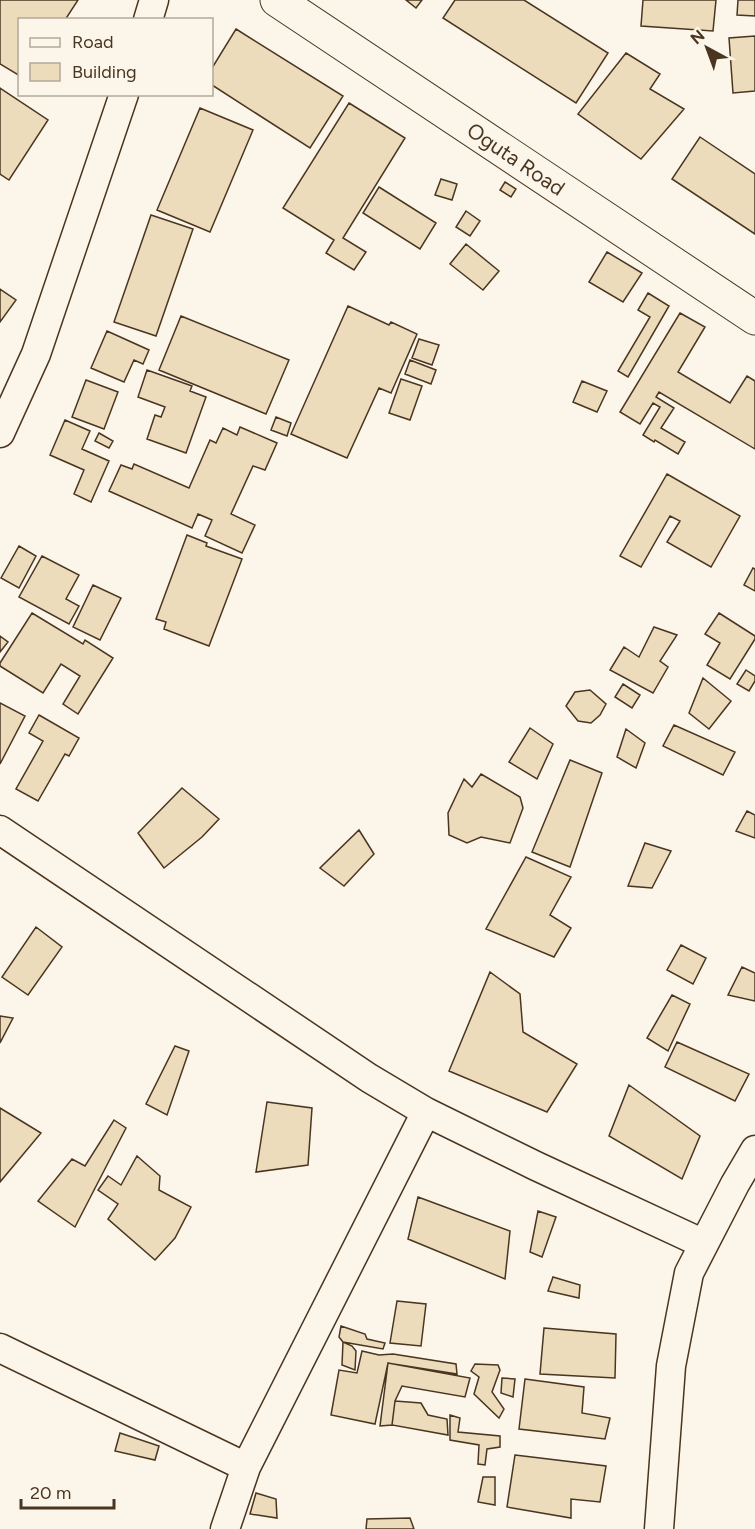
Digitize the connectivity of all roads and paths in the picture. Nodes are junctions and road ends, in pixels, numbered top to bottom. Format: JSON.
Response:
{"nodes":[{"id":1,"x":154,"y":0,"type":"edge"},
{"id":2,"x":277,"y":0,"type":"edge"},
{"id":3,"x":149,"y":18,"type":"edge"},
{"id":4,"x":123,"y":96,"type":"edge"},
{"id":5,"x":755,"y":318,"type":"edge"},
{"id":6,"x":0,"y":433,"type":"edge"},
{"id":7,"x":0,"y":830,"type":"edge"},
{"id":8,"x":426,"y":1112,"type":"junction"},
{"id":9,"x":755,"y":1150,"type":"edge"},
{"id":10,"x":704,"y":1244,"type":"junction"},
{"id":11,"x":0,"y":1348,"type":"edge"},
{"id":12,"x":246,"y":1467,"type":"junction"},
{"id":13,"x":225,"y":1529,"type":"edge"},
{"id":14,"x":659,"y":1529,"type":"edge"}],
"edges":[{"from":1,"to":3,"type":"street"},
{"from":2,"to":5,"type":"main road","name":"Oguta Road"},
{"from":4,"to":6,"type":"street"},
{"from":7,"to":8,"type":"street"},
{"from":8,"to":10,"type":"street"},
{"from":8,"to":12,"type":"street"},
{"from":9,"to":10,"type":"street"},
{"from":10,"to":14,"type":"street"},
{"from":11,"to":12,"type":"street"},
{"from":12,"to":13,"type":"street"}]}
